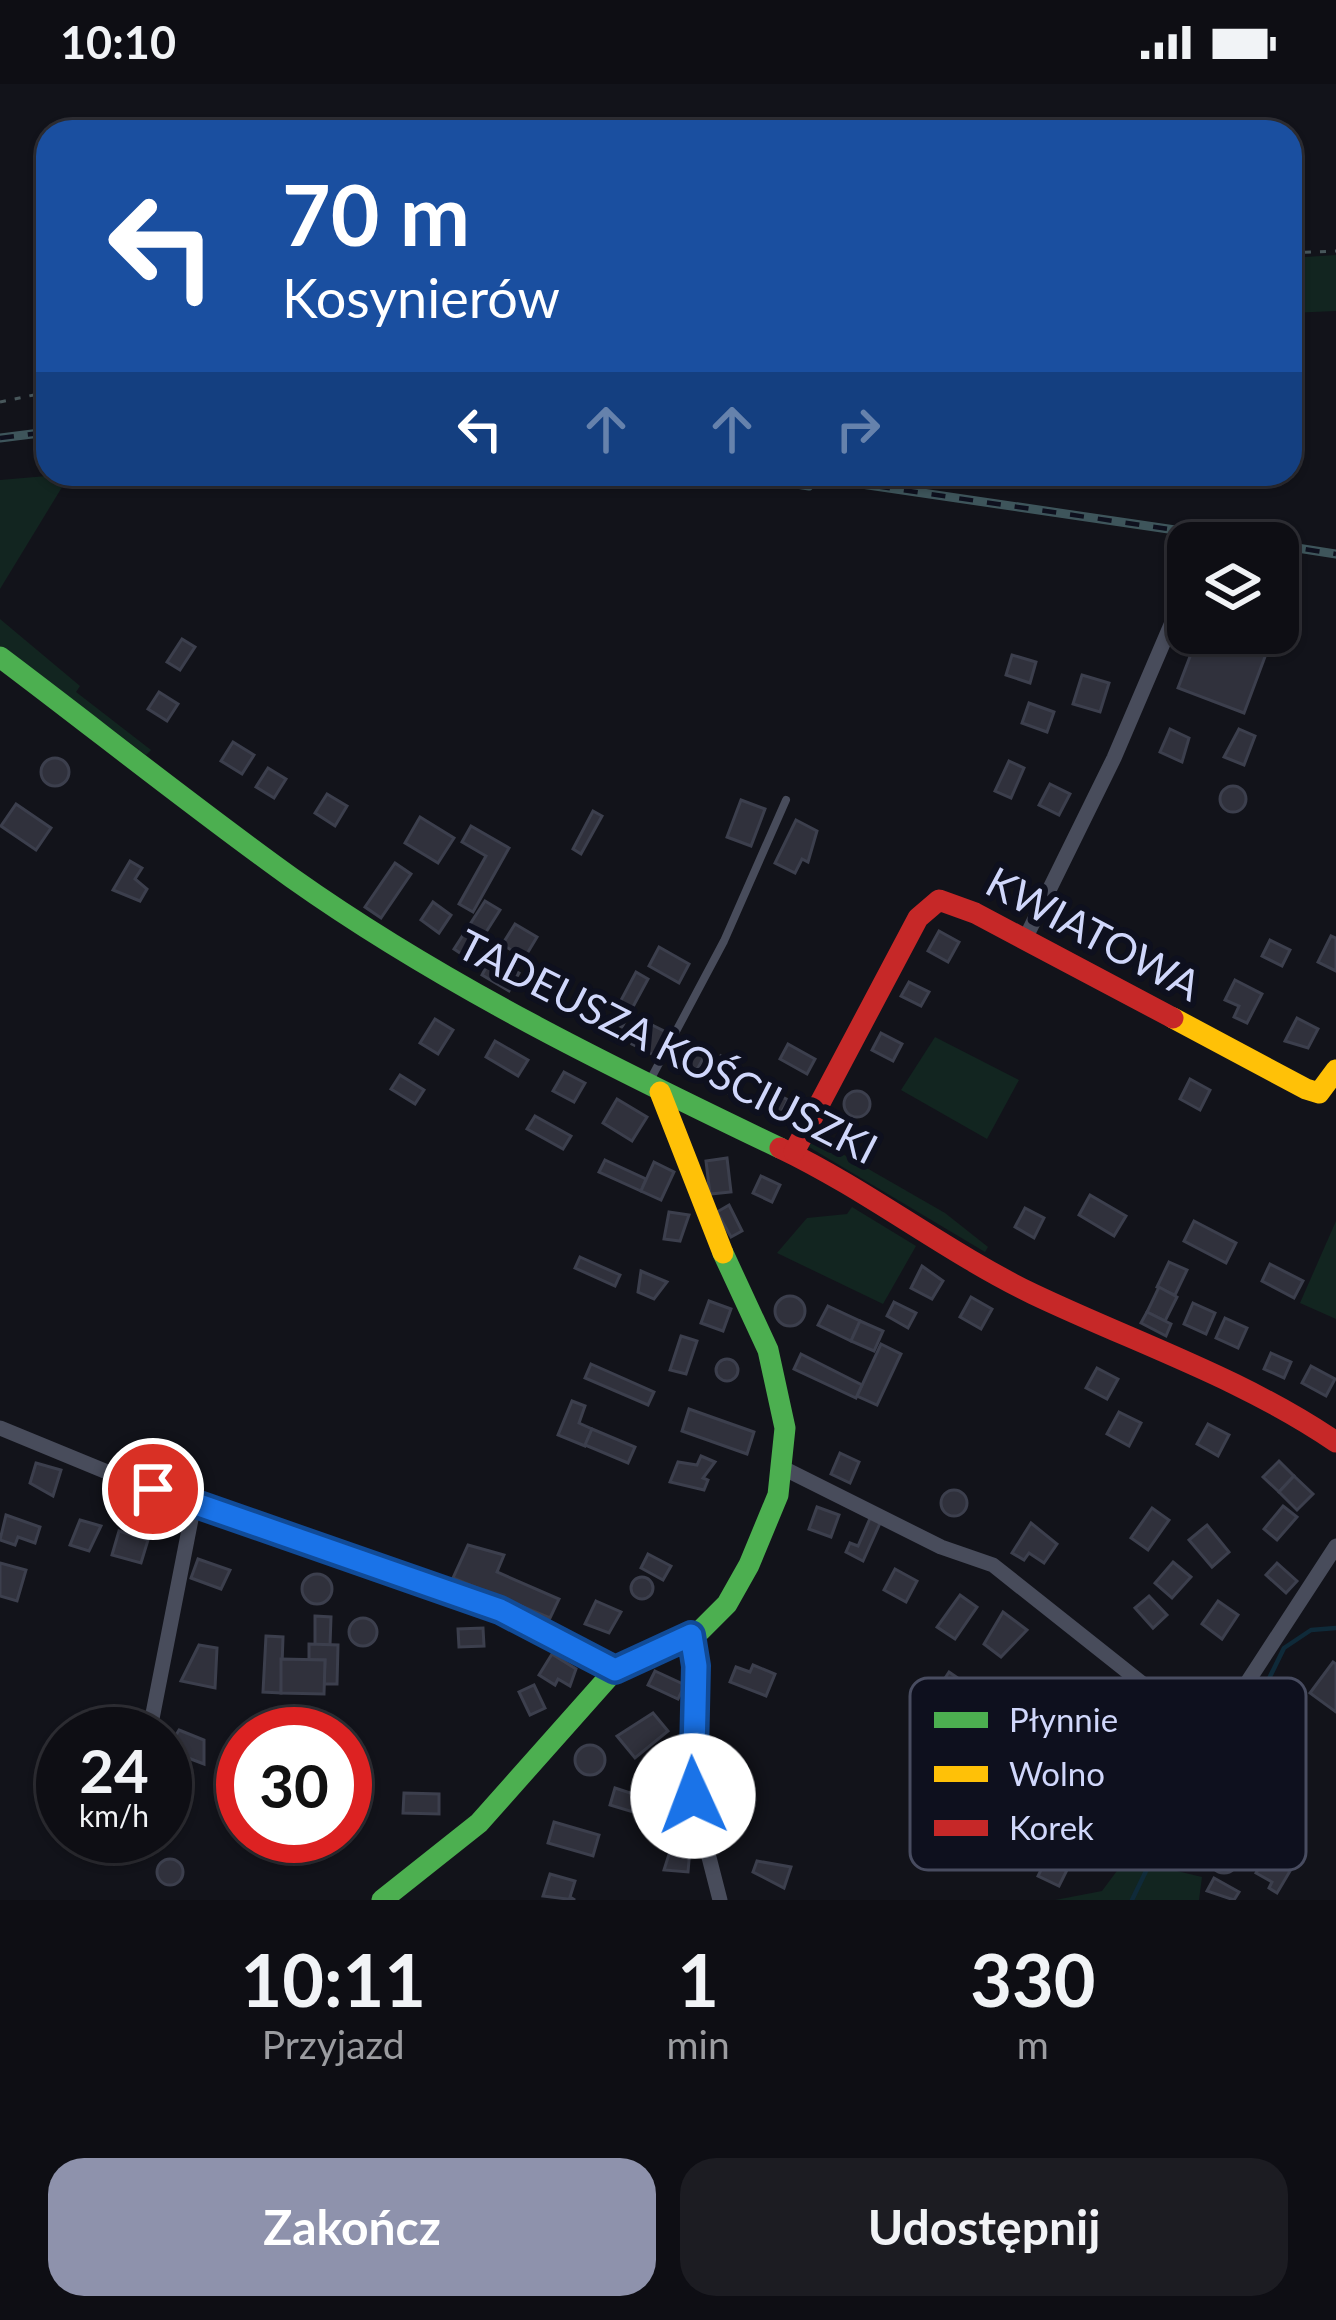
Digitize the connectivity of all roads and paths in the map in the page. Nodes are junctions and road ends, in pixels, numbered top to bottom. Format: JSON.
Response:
{"nodes":[{"id":1,"x":1336,"y":251,"type":"edge"},
{"id":2,"x":1302,"y":252,"type":"edge"},
{"id":3,"x":36,"y":394,"type":"edge"},
{"id":4,"x":0,"y":402,"type":"edge"},
{"id":5,"x":1167,"y":634,"type":"edge"},
{"id":6,"x":0,"y":657,"type":"edge"},
{"id":7,"x":787,"y":800,"type":"dead end"},
{"id":8,"x":1025,"y":939,"type":"junction"},
{"id":9,"x":1336,"y":1070,"type":"edge"},
{"id":10,"x":654,"y":1088,"type":"junction"},
{"id":11,"x":709,"y":1113,"type":"junction"},
{"id":12,"x":684,"y":1143,"type":"junction"},
{"id":13,"x":794,"y":1152,"type":"junction"},
{"id":14,"x":0,"y":1428,"type":"edge"},
{"id":15,"x":1336,"y":1442,"type":"edge"},
{"id":16,"x":784,"y":1469,"type":"junction"},
{"id":17,"x":194,"y":1504,"type":"junction"},
{"id":18,"x":1336,"y":1546,"type":"edge"},
{"id":19,"x":691,"y":1635,"type":"junction"},
{"id":20,"x":615,"y":1670,"type":"junction"},
{"id":21,"x":1135,"y":1678,"type":"edge"},
{"id":22,"x":1250,"y":1678,"type":"edge"},
{"id":23,"x":154,"y":1707,"type":"edge"},
{"id":24,"x":382,"y":1900,"type":"edge"},
{"id":25,"x":720,"y":1900,"type":"edge"}],
"edges":[{"from":1,"to":2,"type":"path"},
{"from":3,"to":4,"type":"path"},
{"from":5,"to":8,"type":"street"},
{"from":6,"to":10,"type":"street","name":"TADEUSZA KOŚCIUSZKI"},
{"from":7,"to":10,"type":"lane"},
{"from":8,"to":9,"type":"street","name":"KWIATOWA"},
{"from":8,"to":13,"type":"street","name":"KWIATOWA"},
{"from":10,"to":11,"type":"street","name":"TADEUSZA KOŚCIUSZKI"},
{"from":10,"to":12,"type":"street"},
{"from":11,"to":12,"type":"street"},
{"from":11,"to":13,"type":"street","name":"TADEUSZA KOŚCIUSZKI"},
{"from":12,"to":16,"type":"street"},
{"from":13,"to":15,"type":"street","name":"TADEUSZA KOŚCIUSZKI"},
{"from":14,"to":17,"type":"street"},
{"from":16,"to":19,"type":"street"},
{"from":16,"to":21,"type":"street"},
{"from":17,"to":20,"type":"street"},
{"from":17,"to":23,"type":"street"},
{"from":18,"to":22,"type":"street"},
{"from":19,"to":20,"type":"street"},
{"from":19,"to":25,"type":"street"},
{"from":20,"to":24,"type":"street"}]}
